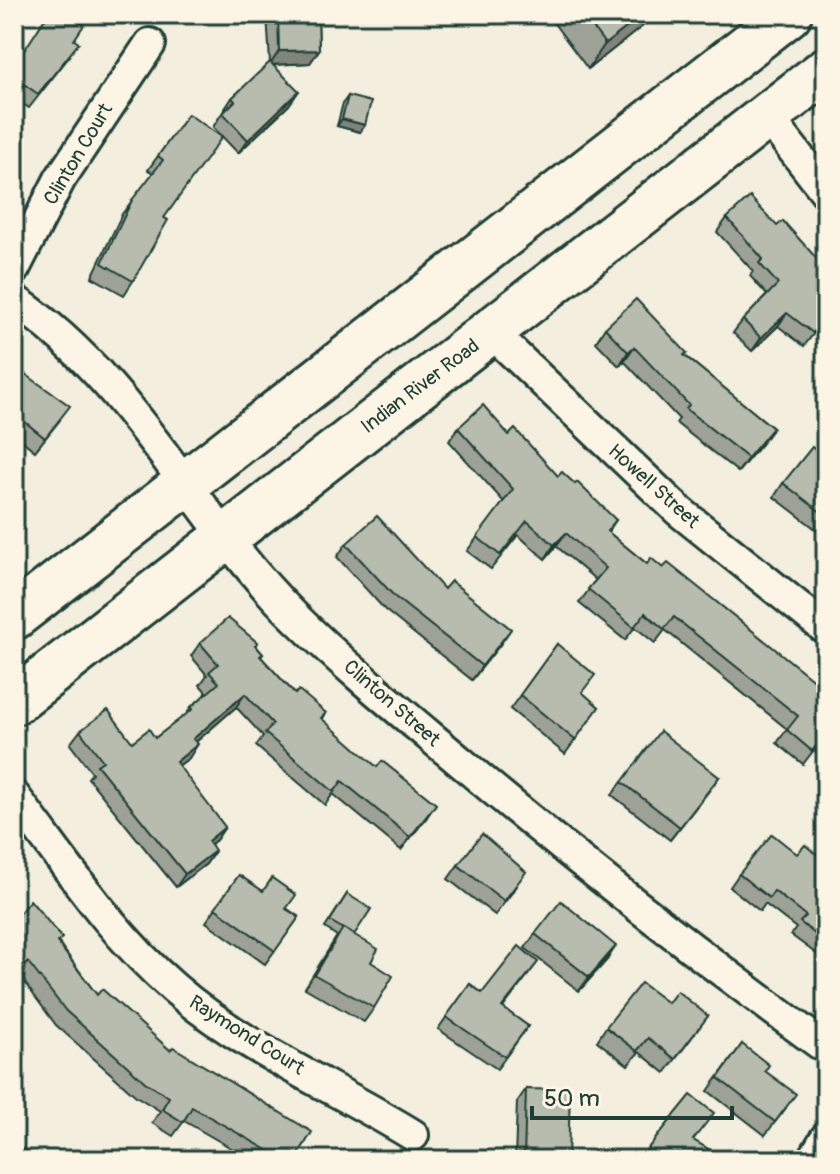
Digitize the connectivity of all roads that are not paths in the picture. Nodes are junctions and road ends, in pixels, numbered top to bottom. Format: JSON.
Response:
{"nodes":[{"id":1,"x":789,"y":14,"type":"edge"},
{"id":2,"x":150,"y":44,"type":"dead end"},
{"id":3,"x":826,"y":70,"type":"edge"},
{"id":4,"x":767,"y":116,"type":"junction"},
{"id":5,"x":826,"y":192,"type":"edge"},
{"id":6,"x":14,"y":269,"type":"edge"},
{"id":7,"x":14,"y":300,"type":"edge"},
{"id":8,"x":491,"y":332,"type":"junction"},
{"id":9,"x":187,"y":481,"type":"junction"},
{"id":10,"x":225,"y":535,"type":"junction"},
{"id":11,"x":14,"y":617,"type":"edge"},
{"id":12,"x":826,"y":629,"type":"edge"},
{"id":13,"x":14,"y":702,"type":"edge"},
{"id":14,"x":14,"y":796,"type":"edge"},
{"id":15,"x":826,"y":1048,"type":"edge"},
{"id":16,"x":413,"y":1135,"type":"dead end"},
{"id":17,"x":826,"y":1138,"type":"edge"},
{"id":18,"x":813,"y":1160,"type":"edge"}],
"edges":[{"from":1,"to":9,"type":"main road"},
{"from":2,"to":6,"type":"street","name":"Clinton Court"},
{"from":3,"to":4,"type":"main road","name":"Indian River Road"},
{"from":4,"to":5,"type":"street"},
{"from":4,"to":8,"type":"main road","name":"Indian River Road"},
{"from":7,"to":9,"type":"street","name":"Clinton Street"},
{"from":8,"to":10,"type":"main road","name":"Indian River Road"},
{"from":8,"to":12,"type":"street","name":"Howell Street"},
{"from":9,"to":10,"type":"street","name":"Clinton Street"},
{"from":9,"to":11,"type":"main road"},
{"from":10,"to":13,"type":"main road","name":"Indian River Road"},
{"from":10,"to":15,"type":"street","name":"Clinton Street"},
{"from":14,"to":16,"type":"street","name":"Raymond Court"},
{"from":17,"to":18,"type":"street"}]}
